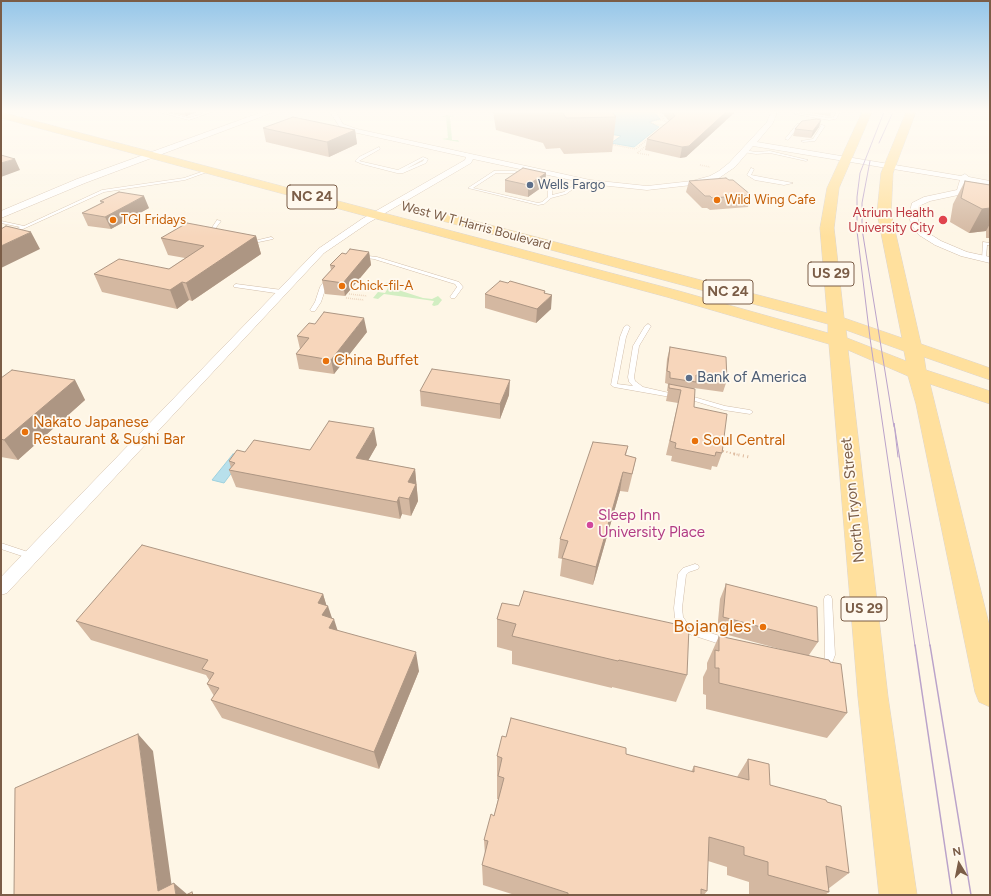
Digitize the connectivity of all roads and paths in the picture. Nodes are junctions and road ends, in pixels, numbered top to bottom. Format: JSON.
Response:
{"nodes":[{"id":1,"x":128,"y":154,"type":"edge"},
{"id":2,"x":147,"y":154,"type":"edge"},
{"id":3,"x":154,"y":154,"type":"edge"},
{"id":4,"x":368,"y":154,"type":"edge"},
{"id":5,"x":460,"y":154,"type":"edge"},
{"id":6,"x":642,"y":154,"type":"edge"},
{"id":7,"x":741,"y":154,"type":"edge"},
{"id":8,"x":761,"y":154,"type":"edge"},
{"id":9,"x":822,"y":154,"type":"edge"},
{"id":10,"x":849,"y":154,"type":"edge"},
{"id":11,"x":894,"y":154,"type":"edge"},
{"id":12,"x":151,"y":155,"type":"junction"},
{"id":13,"x":649,"y":155,"type":"dead end"},
{"id":14,"x":470,"y":156,"type":"junction"},
{"id":15,"x":424,"y":158,"type":"dead end"},
{"id":16,"x":847,"y":158,"type":"junction"},
{"id":17,"x":806,"y":161,"type":"dead end"},
{"id":18,"x":700,"y":165,"type":"dead end"},
{"id":19,"x":890,"y":165,"type":"junction"},
{"id":20,"x":712,"y":167,"type":"dead end"},
{"id":21,"x":752,"y":169,"type":"dead end"},
{"id":22,"x":208,"y":171,"type":"junction"},
{"id":23,"x":515,"y":172,"type":"edge"},
{"id":24,"x":562,"y":176,"type":"junction"},
{"id":25,"x":796,"y":177,"type":"dead end"},
{"id":26,"x":964,"y":178,"type":"junction"},
{"id":27,"x":54,"y":181,"type":"dead end"},
{"id":28,"x":582,"y":181,"type":"junction"},
{"id":29,"x":988,"y":181,"type":"edge"},
{"id":30,"x":990,"y":189,"type":"edge"},
{"id":31,"x":550,"y":197,"type":"junction"},
{"id":32,"x":378,"y":206,"type":"junction"},
{"id":33,"x":410,"y":208,"type":"dead end"},
{"id":34,"x":1,"y":214,"type":"edge"},
{"id":35,"x":434,"y":215,"type":"dead end"},
{"id":36,"x":220,"y":221,"type":"dead end"},
{"id":37,"x":1,"y":222,"type":"edge"},
{"id":38,"x":24,"y":227,"type":"junction"},
{"id":39,"x":219,"y":237,"type":"edge"},
{"id":40,"x":1,"y":238,"type":"edge"},
{"id":41,"x":271,"y":238,"type":"dead end"},
{"id":42,"x":244,"y":242,"type":"edge"},
{"id":43,"x":990,"y":244,"type":"edge"},
{"id":44,"x":352,"y":258,"type":"edge"},
{"id":45,"x":987,"y":260,"type":"edge"},
{"id":46,"x":334,"y":273,"type":"edge"},
{"id":47,"x":236,"y":286,"type":"dead end"},
{"id":48,"x":282,"y":292,"type":"junction"},
{"id":49,"x":349,"y":294,"type":"dead end"},
{"id":50,"x":367,"y":296,"type":"dead end"},
{"id":51,"x":453,"y":297,"type":"dead end"},
{"id":52,"x":346,"y":298,"type":"dead end"},
{"id":53,"x":364,"y":300,"type":"dead end"},
{"id":54,"x":313,"y":310,"type":"dead end"},
{"id":55,"x":648,"y":326,"type":"dead end"},
{"id":56,"x":627,"y":327,"type":"dead end"},
{"id":57,"x":836,"y":331,"type":"junction"},
{"id":58,"x":914,"y":349,"type":"junction"},
{"id":59,"x":917,"y":373,"type":"junction"},
{"id":60,"x":990,"y":374,"type":"edge"},
{"id":61,"x":641,"y":389,"type":"junction"},
{"id":62,"x":990,"y":398,"type":"edge"},
{"id":63,"x":750,"y":412,"type":"dead end"},
{"id":64,"x":723,"y":451,"type":"edge"},
{"id":65,"x":750,"y":457,"type":"dead end"},
{"id":66,"x":1,"y":546,"type":"edge"},
{"id":67,"x":31,"y":556,"type":"junction"},
{"id":68,"x":695,"y":567,"type":"dead end"},
{"id":69,"x":1,"y":588,"type":"edge"},
{"id":70,"x":828,"y":599,"type":"dead end"},
{"id":71,"x":736,"y":644,"type":"edge"},
{"id":72,"x":815,"y":666,"type":"edge"},
{"id":73,"x":990,"y":692,"type":"edge"},
{"id":74,"x":898,"y":895,"type":"edge"}],
"edges":[{"from":1,"to":27,"type":"street"},
{"from":2,"to":12,"type":"main road","name":"West W T Harris Boulevard","number":"NC 24"},
{"from":3,"to":12,"type":"street"},
{"from":4,"to":15,"type":"lane"},
{"from":5,"to":14,"type":"street"},
{"from":6,"to":13,"type":"path"},
{"from":7,"to":28,"type":"street"},
{"from":8,"to":17,"type":"lane"},
{"from":9,"to":16,"type":"street"},
{"from":10,"to":16,"type":"main road","name":"North Tryon Street","number":"US 29"},
{"from":11,"to":19,"type":"main road"},
{"from":12,"to":22,"type":"main road","name":"West W T Harris Boulevard","number":"NC 24"},
{"from":12,"to":34,"type":"street"},
{"from":14,"to":24,"type":"street"},
{"from":14,"to":32,"type":"street"},
{"from":14,"to":32,"type":"street"},
{"from":16,"to":19,"type":"street"},
{"from":16,"to":57,"type":"main road","name":"North Tryon Street","number":"US 29"},
{"from":18,"to":20,"type":"path"},
{"from":19,"to":26,"type":"street"},
{"from":19,"to":58,"type":"main road"},
{"from":21,"to":25,"type":"lane"},
{"from":22,"to":32,"type":"main road","name":"West W T Harris Boulevard","number":"NC 24"},
{"from":22,"to":38,"type":"lane"},
{"from":23,"to":31,"type":"lane"},
{"from":24,"to":28,"type":"street"},
{"from":24,"to":31,"type":"lane"},
{"from":26,"to":29,"type":"street"},
{"from":26,"to":45,"type":"street"},
{"from":28,"to":31,"type":"lane"},
{"from":29,"to":30,"type":"lane"},
{"from":32,"to":33,"type":"main road","name":"West W T Harris Boulevard","number":"NC 24"},
{"from":32,"to":48,"type":"street"},
{"from":32,"to":57,"type":"main road","name":"West W T Harris Boulevard","number":"NC 24"},
{"from":35,"to":57,"type":"main road","name":"West W T Harris Boulevard","number":"NC 24"},
{"from":36,"to":39,"type":"lane"},
{"from":37,"to":38,"type":"lane"},
{"from":38,"to":40,"type":"lane"},
{"from":41,"to":42,"type":"lane"},
{"from":43,"to":45,"type":"lane"},
{"from":44,"to":51,"type":"lane"},
{"from":46,"to":54,"type":"lane"},
{"from":47,"to":48,"type":"lane"},
{"from":48,"to":67,"type":"street"},
{"from":49,"to":50,"type":"path"},
{"from":52,"to":53,"type":"path"},
{"from":55,"to":61,"type":"lane"},
{"from":56,"to":61,"type":"lane"},
{"from":57,"to":58,"type":"main road","name":"West W T Harris Boulevard","number":"NC 24"},
{"from":57,"to":59,"type":"main road","number":"NC 24"},
{"from":57,"to":74,"type":"main road","name":"North Tryon Street","number":"US 29"},
{"from":58,"to":59,"type":"main road"},
{"from":58,"to":60,"type":"main road","number":"NC 24"},
{"from":59,"to":62,"type":"main road","number":"NC 24"},
{"from":59,"to":73,"type":"main road"},
{"from":61,"to":63,"type":"lane"},
{"from":64,"to":65,"type":"path"},
{"from":66,"to":67,"type":"lane"},
{"from":67,"to":69,"type":"street"},
{"from":68,"to":71,"type":"lane"},
{"from":70,"to":72,"type":"lane"}]}
